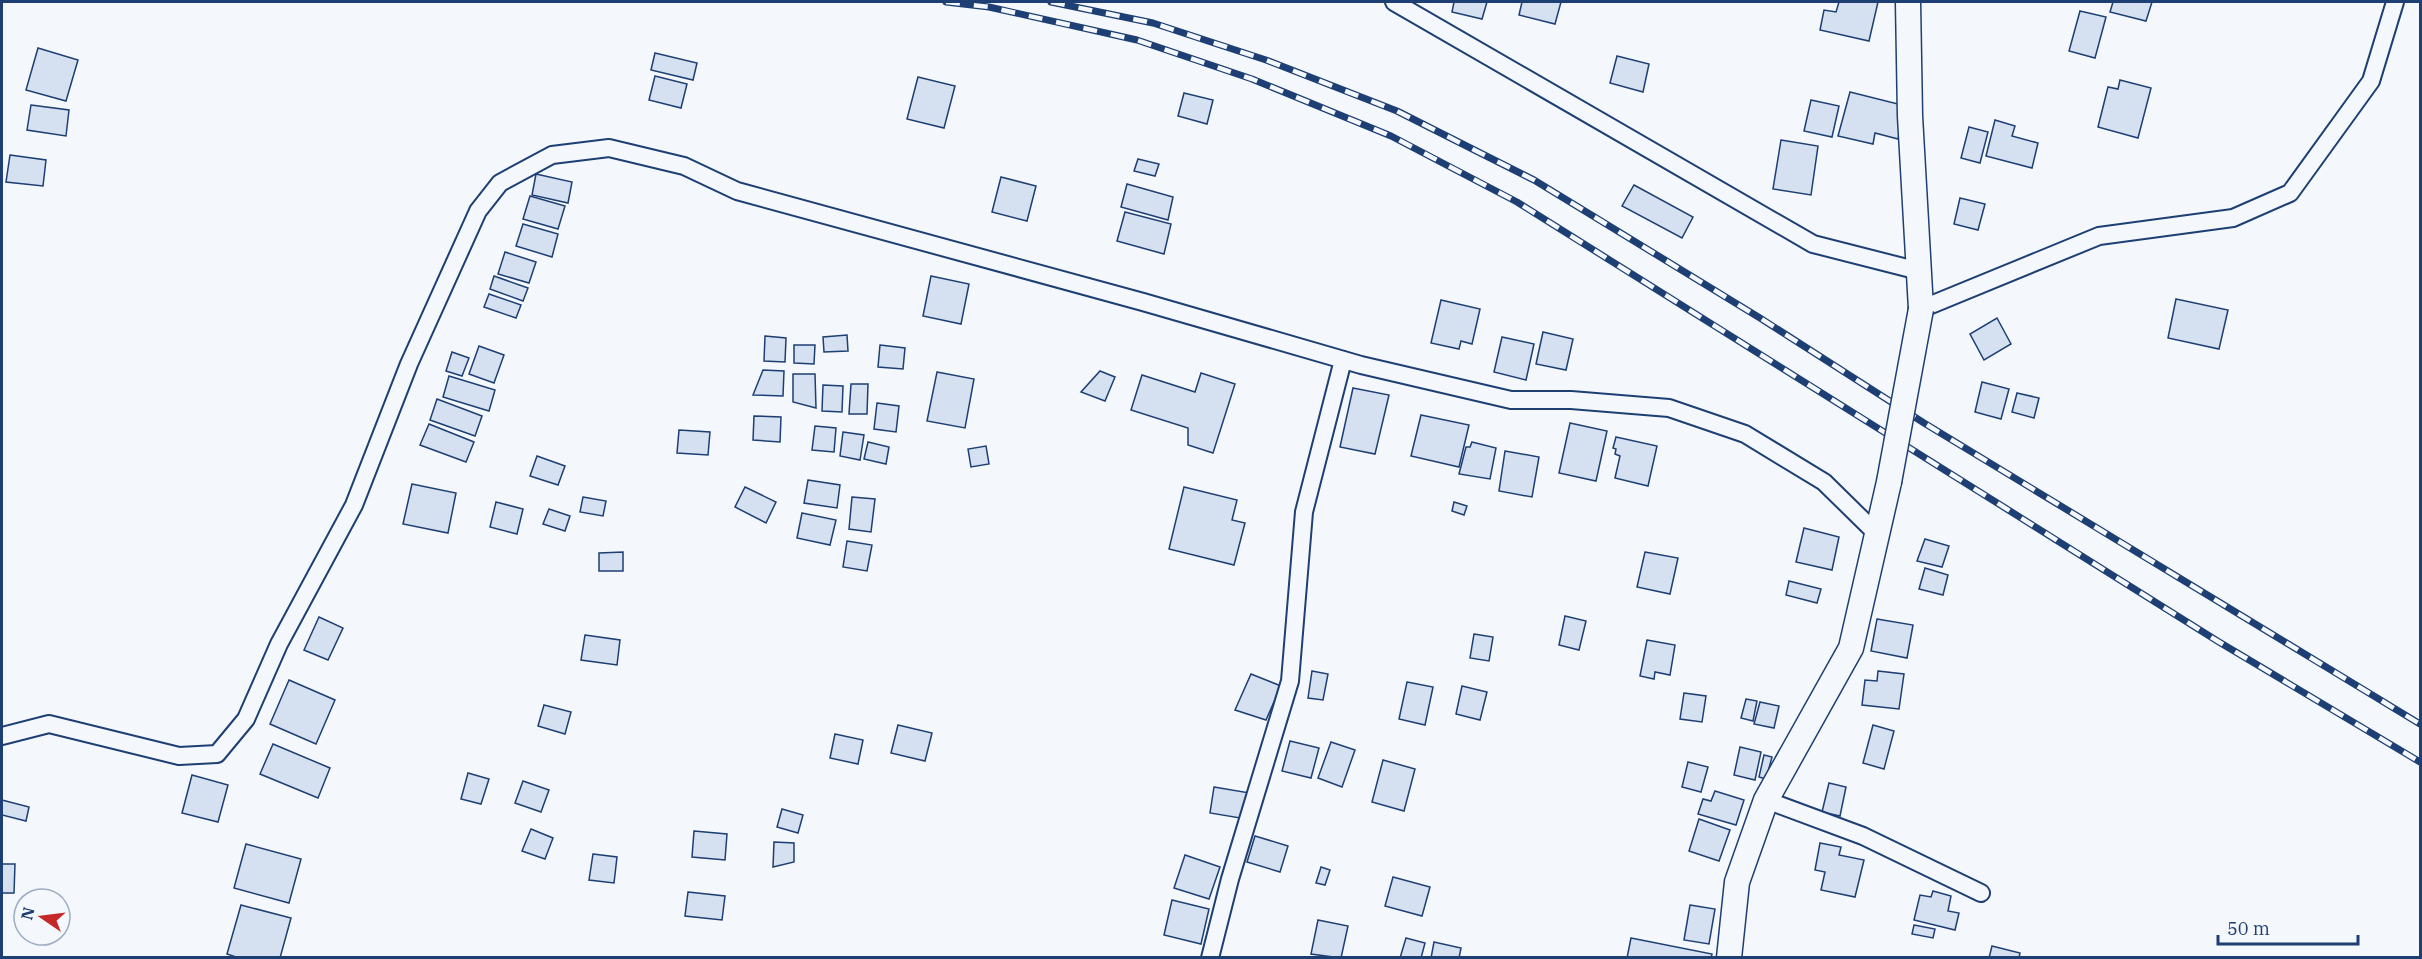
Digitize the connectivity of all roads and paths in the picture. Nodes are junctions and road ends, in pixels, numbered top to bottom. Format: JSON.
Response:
{"nodes":[{"id":1,"x":1394,"y":2,"type":"edge"},
{"id":2,"x":1908,"y":2,"type":"edge"},
{"id":3,"x":2395,"y":2,"type":"edge"},
{"id":4,"x":1919,"y":271,"type":"junction"},
{"id":5,"x":1922,"y":309,"type":"junction"},
{"id":6,"x":1343,"y":360,"type":"junction"},
{"id":7,"x":1877,"y":534,"type":"junction"},
{"id":8,"x":2,"y":736,"type":"edge"},
{"id":9,"x":1766,"y":800,"type":"junction"},
{"id":10,"x":1981,"y":893,"type":"dead end"},
{"id":11,"x":1210,"y":957,"type":"edge"},
{"id":12,"x":1728,"y":957,"type":"edge"}],
"edges":[{"from":1,"to":4,"type":"street"},
{"from":2,"to":4,"type":"main road"},
{"from":3,"to":5,"type":"street"},
{"from":4,"to":5,"type":"main road"},
{"from":5,"to":7,"type":"main road","bridge":true},
{"from":6,"to":7,"type":"street"},
{"from":6,"to":8,"type":"street"},
{"from":6,"to":11,"type":"street"},
{"from":7,"to":9,"type":"main road"},
{"from":9,"to":10,"type":"street"},
{"from":9,"to":12,"type":"main road"}]}
